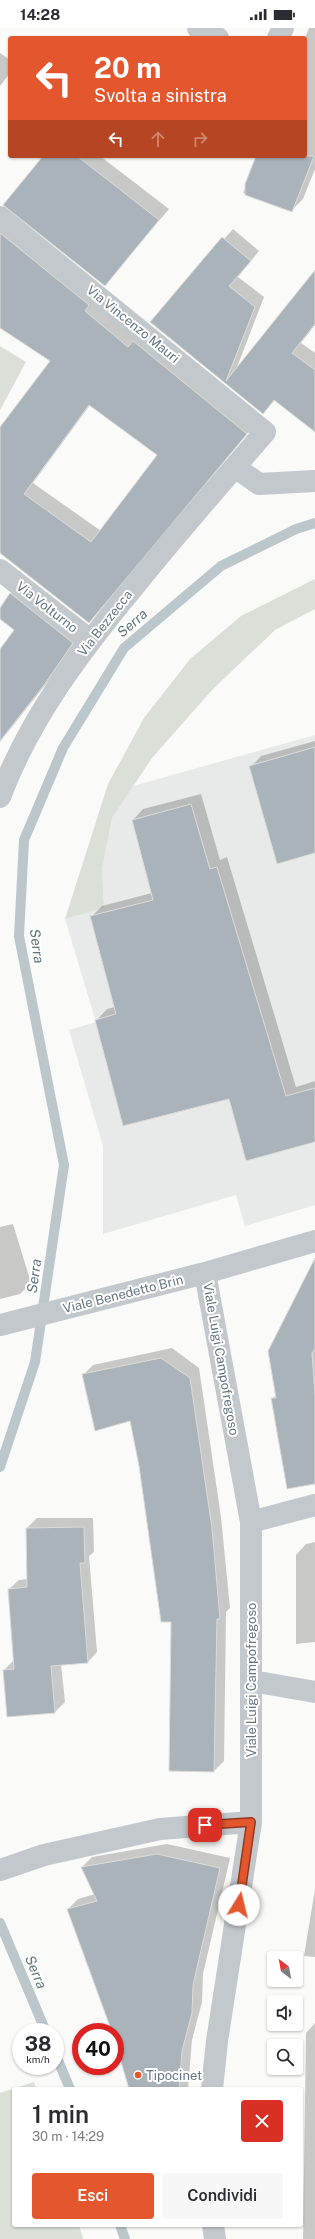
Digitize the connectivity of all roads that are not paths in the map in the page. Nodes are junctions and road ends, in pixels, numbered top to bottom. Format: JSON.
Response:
{"nodes":[{"id":1,"x":198,"y":28,"type":"edge"},
{"id":2,"x":214,"y":36,"type":"edge"},
{"id":3,"x":0,"y":217,"type":"edge"},
{"id":4,"x":265,"y":432,"type":"joint"},
{"id":5,"x":235,"y":467,"type":"junction"},
{"id":6,"x":315,"y":481,"type":"edge"},
{"id":7,"x":2,"y":573,"type":"edge"},
{"id":8,"x":90,"y":640,"type":"junction"},
{"id":9,"x":0,"y":797,"type":"edge"},
{"id":10,"x":315,"y":1241,"type":"edge"},
{"id":11,"x":205,"y":1273,"type":"junction"},
{"id":12,"x":0,"y":1325,"type":"edge"},
{"id":13,"x":315,"y":1505,"type":"edge"},
{"id":14,"x":251,"y":1522,"type":"junction"},
{"id":15,"x":252,"y":1681,"type":"junction"},
{"id":16,"x":315,"y":1692,"type":"edge"},
{"id":17,"x":251,"y":1822,"type":"junction"},
{"id":18,"x":0,"y":1870,"type":"edge"},
{"id":19,"x":212,"y":2087,"type":"edge"},
{"id":20,"x":213,"y":2227,"type":"edge"},
{"id":21,"x":215,"y":2239,"type":"edge"}],
"edges":[{"from":1,"to":2,"type":"street"},
{"from":3,"to":4,"type":"street","name":"Via Vincenzo Mauri"},
{"from":4,"to":5,"type":"street","name":"Via Bezzecca"},
{"from":5,"to":6,"type":"street"},
{"from":5,"to":8,"type":"street","name":"Via Bezzecca"},
{"from":7,"to":8,"type":"street","name":"Via Volturno"},
{"from":8,"to":9,"type":"street","name":"Via Bezzecca"},
{"from":10,"to":11,"type":"street","name":"Viale Benedetto Brin"},
{"from":11,"to":12,"type":"street","name":"Viale Benedetto Brin"},
{"from":11,"to":14,"type":"street","name":"Viale Luigi Campofregoso"},
{"from":13,"to":14,"type":"street"},
{"from":14,"to":15,"type":"street","name":"Viale Luigi Campofregoso"},
{"from":15,"to":16,"type":"street"},
{"from":15,"to":17,"type":"street","name":"Viale Luigi Campofregoso"},
{"from":17,"to":18,"type":"street"},
{"from":17,"to":19,"type":"street","name":"Viale Luigi Campofregoso"},
{"from":20,"to":21,"type":"street"}]}
